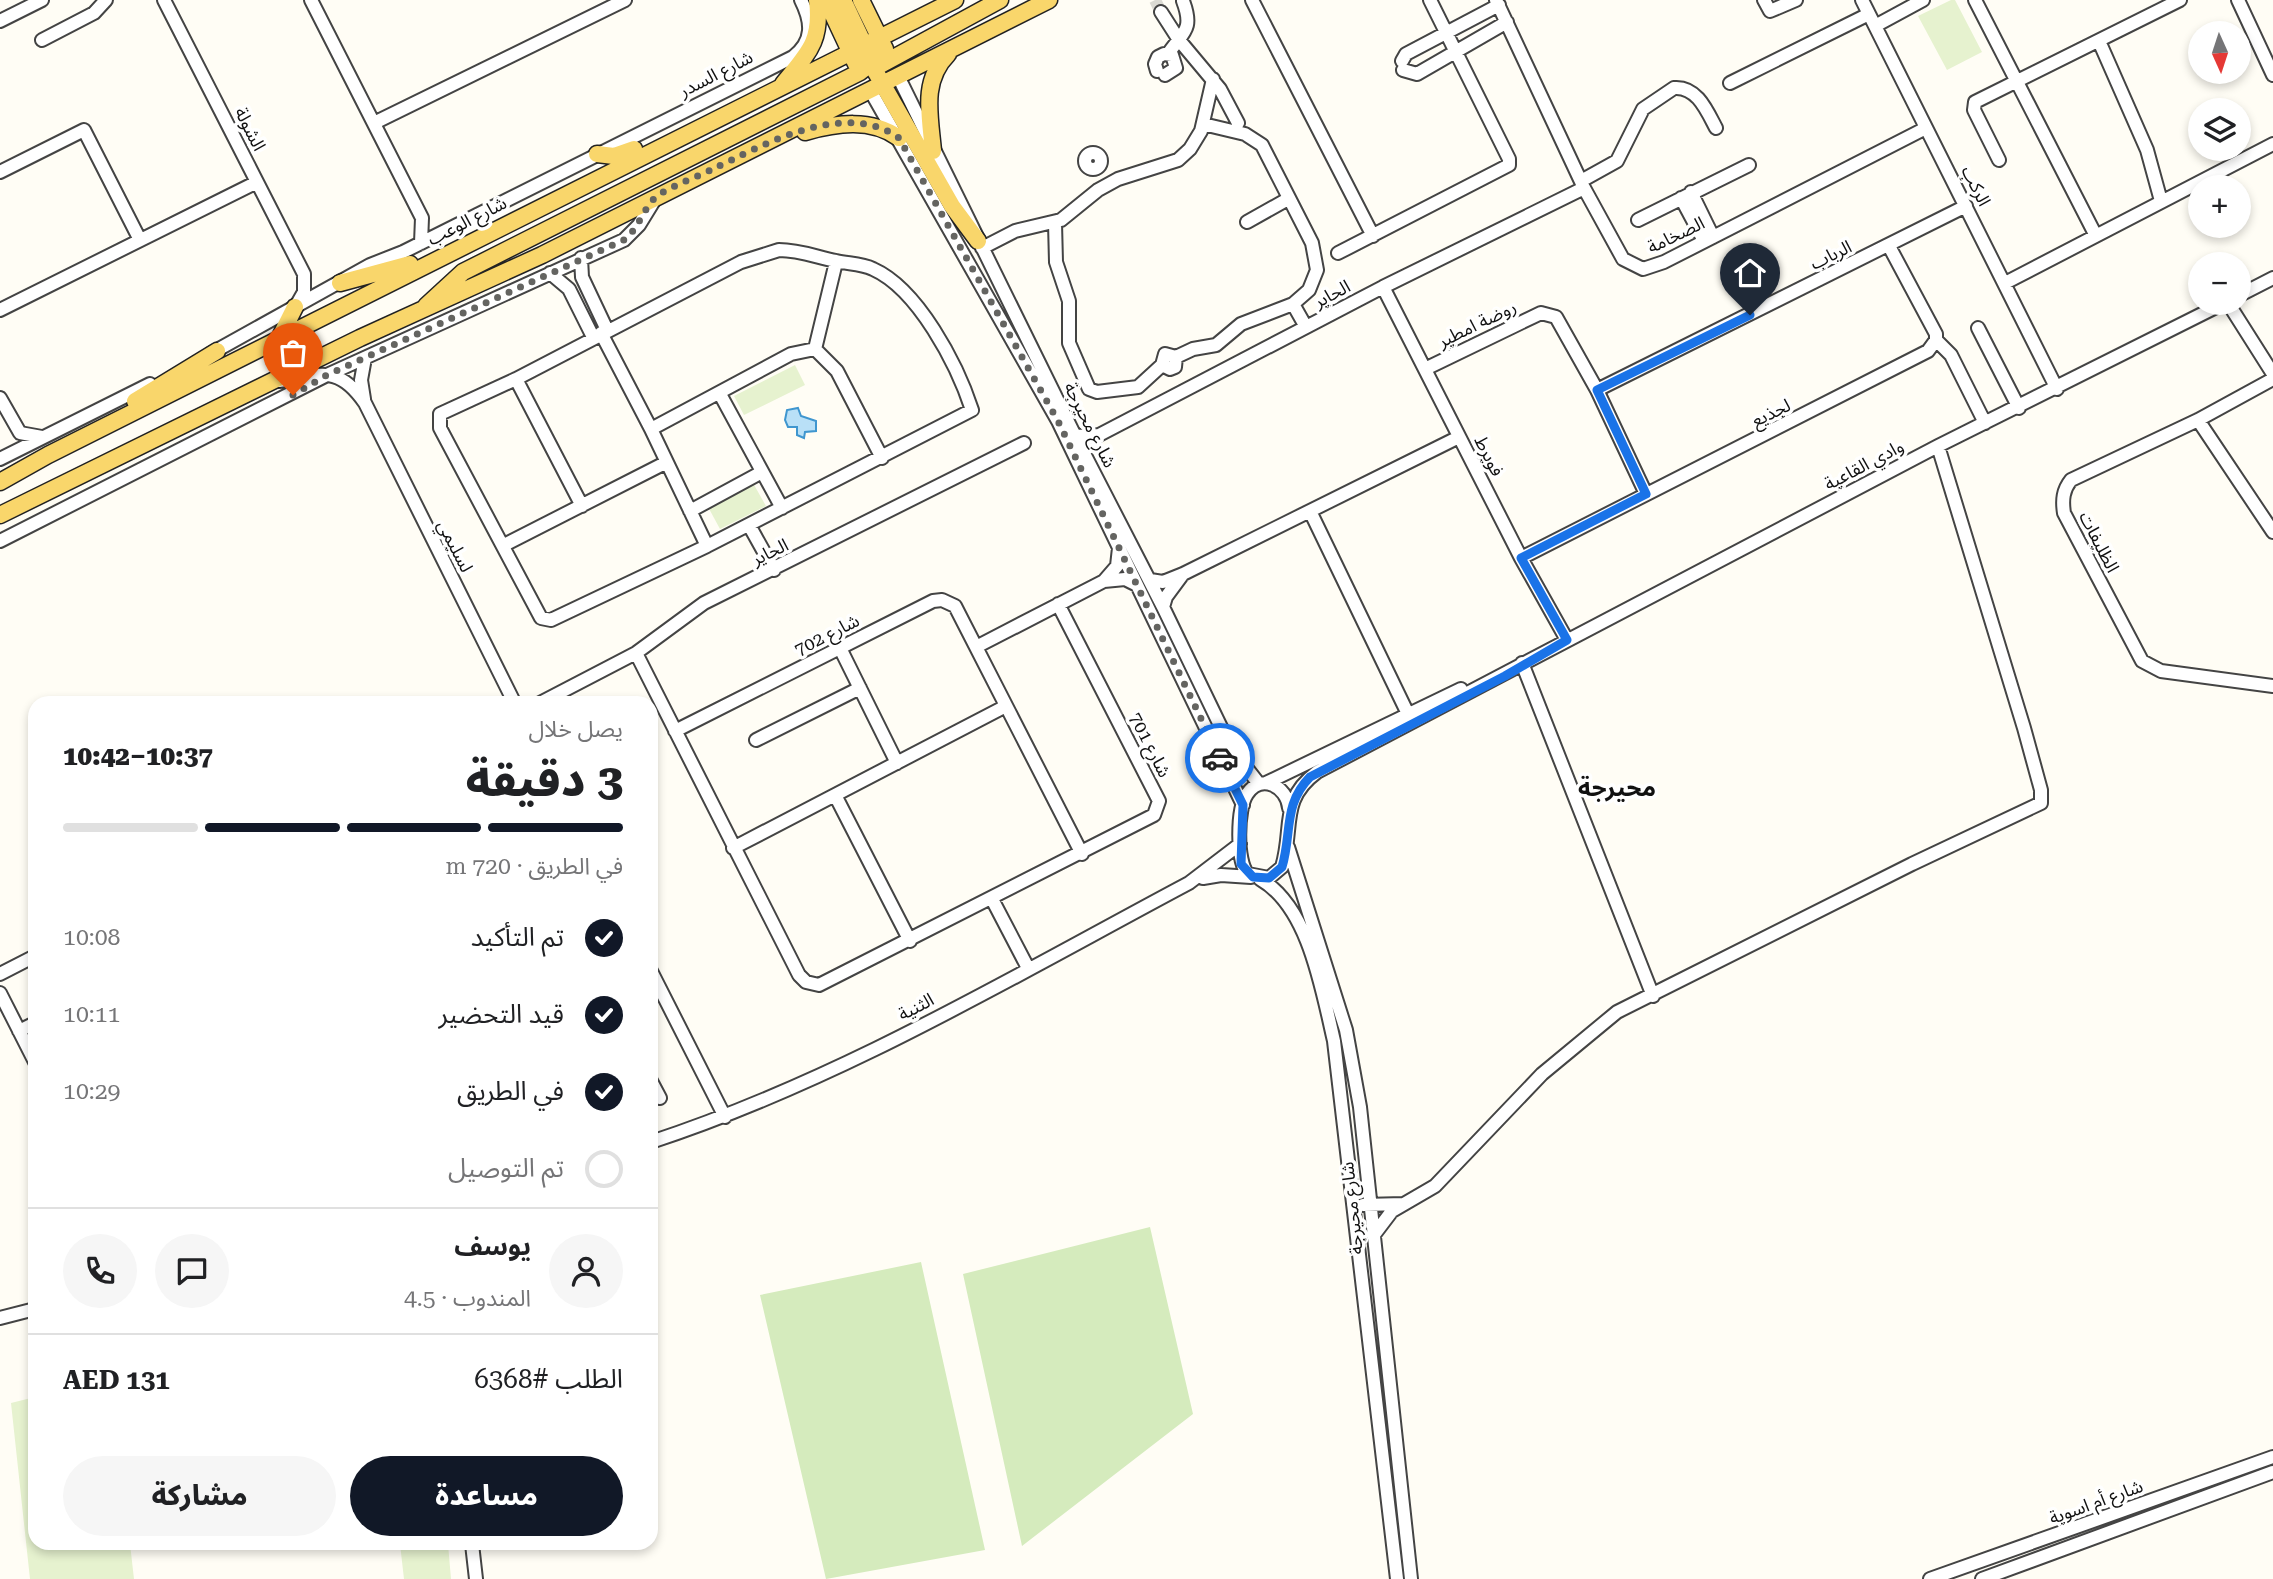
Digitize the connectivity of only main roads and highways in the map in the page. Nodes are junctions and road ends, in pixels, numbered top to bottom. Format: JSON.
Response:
{"nodes":[{"id":1,"x":817,"y":0,"type":"edge"},
{"id":2,"x":826,"y":0,"type":"edge"},
{"id":3,"x":843,"y":0,"type":"edge"},
{"id":4,"x":861,"y":0,"type":"edge"},
{"id":5,"x":955,"y":0,"type":"edge"},
{"id":6,"x":1000,"y":0,"type":"edge"},
{"id":7,"x":1049,"y":0,"type":"edge"},
{"id":8,"x":880,"y":40,"type":"junction"},
{"id":9,"x":963,"y":43,"type":"junction"},
{"id":10,"x":858,"y":51,"type":"junction"},
{"id":11,"x":874,"y":65,"type":"junction"},
{"id":12,"x":884,"y":83,"type":"junction"},
{"id":13,"x":780,"y":88,"type":"junction"},
{"id":14,"x":899,"y":138,"type":"road end"},
{"id":15,"x":772,"y":141,"type":"junction"},
{"id":16,"x":664,"y":144,"type":"junction"},
{"id":17,"x":933,"y":151,"type":"road end"},
{"id":18,"x":597,"y":154,"type":"road end"},
{"id":19,"x":980,"y":244,"type":"road end"},
{"id":20,"x":442,"y":255,"type":"junction"},
{"id":21,"x":340,"y":283,"type":"road end"},
{"id":22,"x":295,"y":307,"type":"road end"},
{"id":23,"x":423,"y":311,"type":"junction"},
{"id":24,"x":279,"y":339,"type":"junction"},
{"id":25,"x":217,"y":351,"type":"road end"},
{"id":26,"x":48,"y":455,"type":"junction"},
{"id":27,"x":0,"y":482,"type":"edge"},
{"id":28,"x":0,"y":515,"type":"edge"}],
"edges":[{"from":1,"to":13,"type":"main road"},
{"from":2,"to":10,"type":"main road"},
{"from":3,"to":10,"type":"main road"},
{"from":4,"to":8,"type":"main road"},
{"from":5,"to":8,"type":"main road","name":"شارع الوعب"},
{"from":6,"to":11,"type":"main road"},
{"from":7,"to":9,"type":"main road"},
{"from":8,"to":10,"type":"main road","name":"شارع الوعب"},
{"from":8,"to":11,"type":"main road"},
{"from":9,"to":12,"type":"main road"},
{"from":9,"to":17,"type":"main road"},
{"from":10,"to":11,"type":"main road"},
{"from":10,"to":13,"type":"main road","name":"شارع الوعب"},
{"from":11,"to":12,"type":"main road"},
{"from":11,"to":12,"type":"main road"},
{"from":11,"to":23,"type":"main road"},
{"from":12,"to":15,"type":"main road"},
{"from":12,"to":19,"type":"main road"},
{"from":13,"to":16,"type":"main road","name":"شارع الوعب"},
{"from":14,"to":15,"type":"main road"},
{"from":15,"to":23,"type":"main road"},
{"from":16,"to":18,"type":"main road"},
{"from":16,"to":20,"type":"main road","name":"شارع الوعب"},
{"from":20,"to":21,"type":"main road"},
{"from":20,"to":24,"type":"main road","name":"شارع الوعب"},
{"from":22,"to":24,"type":"main road"},
{"from":23,"to":28,"type":"main road"},
{"from":24,"to":26,"type":"main road","name":"شارع الوعب"},
{"from":25,"to":26,"type":"main road"},
{"from":26,"to":27,"type":"main road","name":"شارع الوعب"}]}
